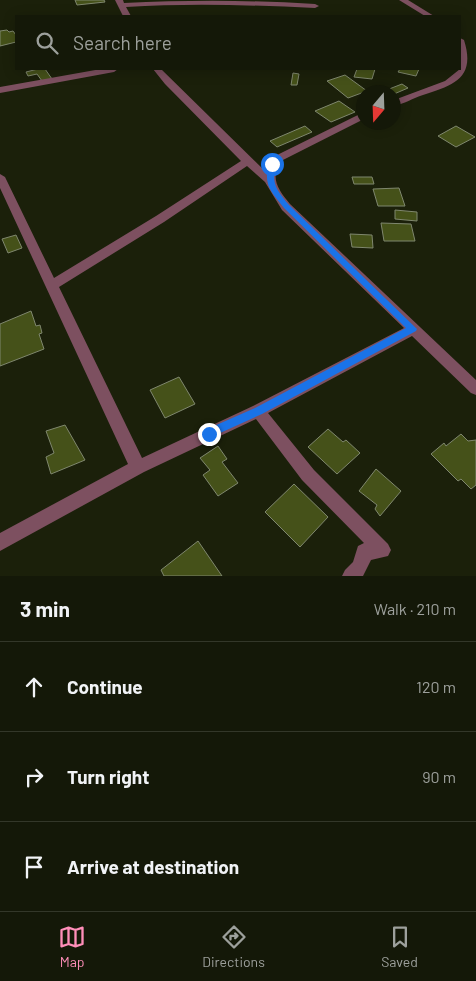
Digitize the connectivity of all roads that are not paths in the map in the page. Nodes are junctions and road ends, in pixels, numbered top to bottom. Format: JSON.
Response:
{"nodes":[{"id":1,"x":403,"y":0,"type":"edge"},
{"id":2,"x":120,"y":2,"type":"edge"},
{"id":3,"x":315,"y":6,"type":"dead end"},
{"id":4,"x":126,"y":15,"type":"edge"},
{"id":5,"x":428,"y":15,"type":"edge"},
{"id":6,"x":461,"y":43,"type":"edge"},
{"id":7,"x":109,"y":70,"type":"edge"},
{"id":8,"x":158,"y":70,"type":"edge"},
{"id":9,"x":0,"y":90,"type":"edge"},
{"id":10,"x":401,"y":100,"type":"edge"},
{"id":11,"x":356,"y":119,"type":"edge"},
{"id":12,"x":248,"y":161,"type":"junction"},
{"id":13,"x":0,"y":177,"type":"edge"},
{"id":14,"x":269,"y":180,"type":"junction"},
{"id":15,"x":52,"y":285,"type":"junction"},
{"id":16,"x":413,"y":329,"type":"junction"},
{"id":17,"x":476,"y":389,"type":"edge"},
{"id":18,"x":258,"y":411,"type":"junction"},
{"id":19,"x":138,"y":467,"type":"junction"},
{"id":20,"x":0,"y":542,"type":"edge"},
{"id":21,"x":351,"y":576,"type":"edge"}],
"edges":[{"from":1,"to":5,"type":"street"},
{"from":2,"to":3,"type":"street"},
{"from":2,"to":4,"type":"street"},
{"from":6,"to":10,"type":"street"},
{"from":7,"to":9,"type":"street"},
{"from":8,"to":12,"type":"street"},
{"from":11,"to":14,"type":"street"},
{"from":12,"to":14,"type":"street"},
{"from":12,"to":15,"type":"street"},
{"from":13,"to":15,"type":"street"},
{"from":14,"to":16,"type":"street"},
{"from":15,"to":19,"type":"street"},
{"from":16,"to":17,"type":"street"},
{"from":16,"to":18,"type":"street"},
{"from":18,"to":19,"type":"street"},
{"from":18,"to":21,"type":"street"},
{"from":19,"to":20,"type":"street"}]}
